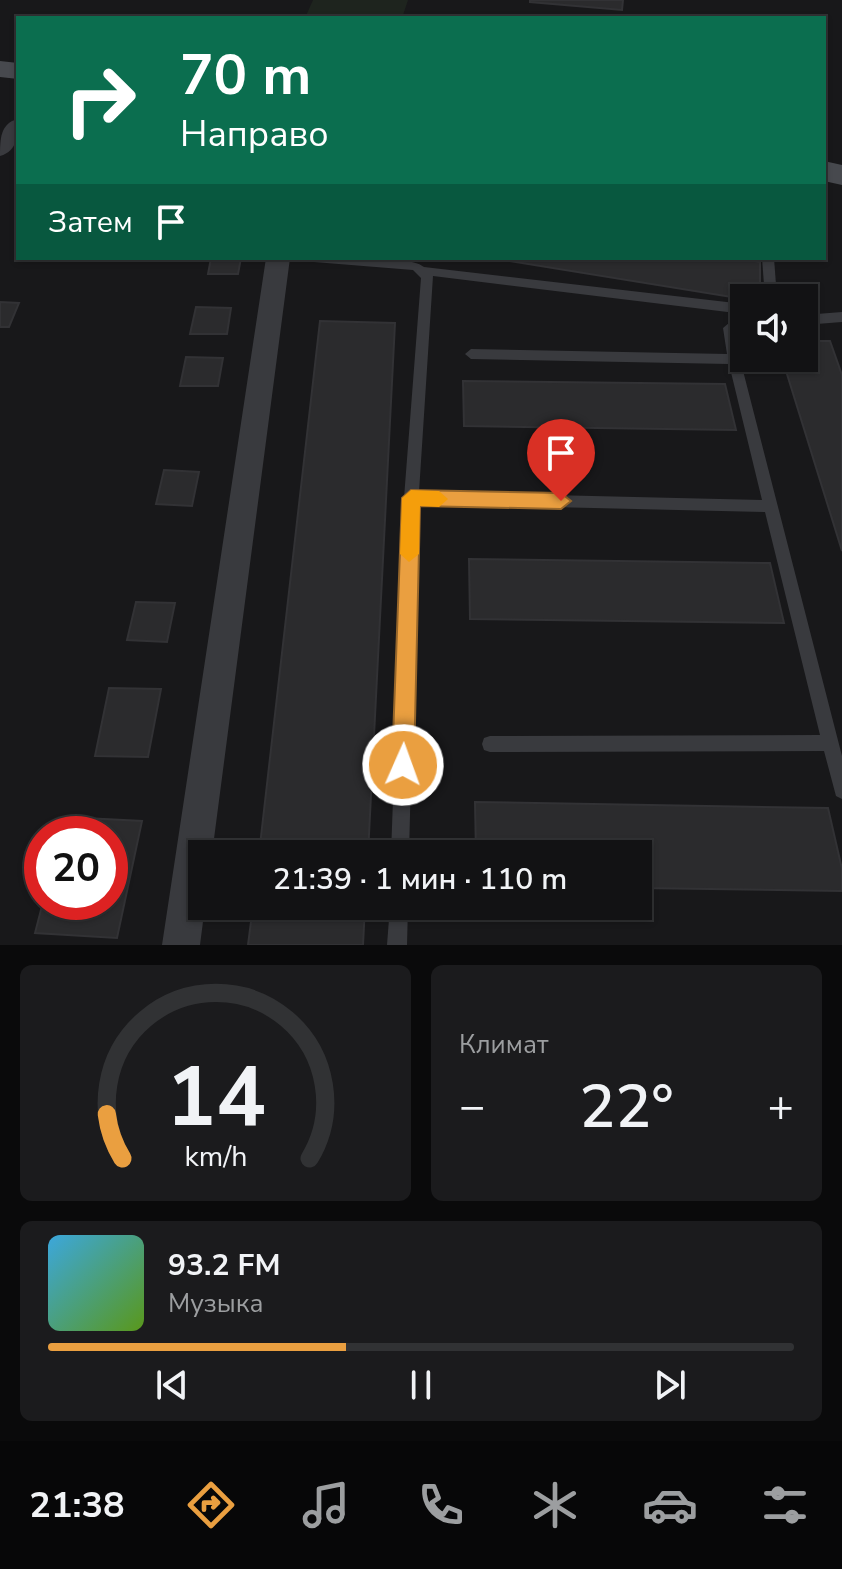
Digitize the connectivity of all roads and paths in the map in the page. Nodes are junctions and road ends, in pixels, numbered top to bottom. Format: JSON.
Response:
{"nodes":[{"id":1,"x":16,"y":128,"type":"edge"},
{"id":2,"x":0,"y":149,"type":"edge"},
{"id":3,"x":278,"y":260,"type":"edge"},
{"id":4,"x":367,"y":260,"type":"edge"},
{"id":5,"x":768,"y":260,"type":"edge"},
{"id":6,"x":393,"y":261,"type":"edge"},
{"id":7,"x":423,"y":271,"type":"junction"},
{"id":8,"x":770,"y":284,"type":"edge"},
{"id":9,"x":730,"y":307,"type":"edge"},
{"id":10,"x":842,"y":317,"type":"edge"},
{"id":11,"x":818,"y":319,"type":"edge"},
{"id":12,"x":471,"y":354,"type":"dead end"},
{"id":13,"x":730,"y":359,"type":"edge"},
{"id":14,"x":737,"y":372,"type":"edge"},
{"id":15,"x":411,"y":498,"type":"junction"},
{"id":16,"x":771,"y":506,"type":"junction"},
{"id":17,"x":830,"y":743,"type":"junction"},
{"id":18,"x":490,"y":744,"type":"dead end"},
{"id":19,"x":842,"y":790,"type":"edge"},
{"id":20,"x":400,"y":840,"type":"edge"},
{"id":21,"x":398,"y":920,"type":"edge"},
{"id":22,"x":181,"y":945,"type":"edge"},
{"id":23,"x":397,"y":945,"type":"edge"}],
"edges":[{"from":1,"to":2,"type":"street"},
{"from":3,"to":22,"type":"street"},
{"from":4,"to":6,"type":"lane"},
{"from":5,"to":8,"type":"lane"},
{"from":6,"to":7,"type":"lane"},
{"from":7,"to":9,"type":"lane"},
{"from":7,"to":15,"type":"lane"},
{"from":10,"to":11,"type":"lane"},
{"from":12,"to":13,"type":"lane"},
{"from":14,"to":16,"type":"lane"},
{"from":15,"to":16,"type":"lane"},
{"from":15,"to":20,"type":"lane"},
{"from":16,"to":17,"type":"lane"},
{"from":17,"to":18,"type":"lane"},
{"from":17,"to":19,"type":"lane"},
{"from":21,"to":23,"type":"lane"}]}
